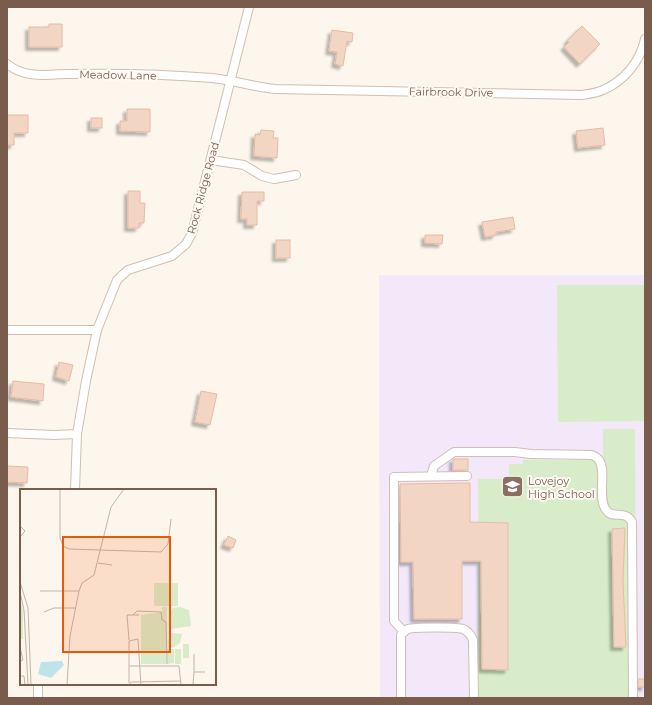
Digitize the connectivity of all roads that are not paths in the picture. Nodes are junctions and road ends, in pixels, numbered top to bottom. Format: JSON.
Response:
{"nodes":[{"id":1,"x":249,"y":7,"type":"edge"},
{"id":2,"x":645,"y":39,"type":"edge"},
{"id":3,"x":7,"y":64,"type":"edge"},
{"id":4,"x":231,"y":81,"type":"junction"},
{"id":5,"x":211,"y":160,"type":"junction"},
{"id":6,"x":296,"y":175,"type":"dead end"},
{"id":7,"x":7,"y":330,"type":"edge"},
{"id":8,"x":97,"y":330,"type":"junction"},
{"id":9,"x":7,"y":433,"type":"edge"},
{"id":10,"x":77,"y":434,"type":"junction"},
{"id":11,"x":431,"y":476,"type":"junction"},
{"id":12,"x":467,"y":476,"type":"dead end"},
{"id":13,"x":75,"y":489,"type":"edge"},
{"id":14,"x":404,"y":632,"type":"junction"},
{"id":15,"x":38,"y":685,"type":"edge"},
{"id":16,"x":38,"y":698,"type":"edge"},
{"id":17,"x":401,"y":698,"type":"edge"},
{"id":18,"x":474,"y":698,"type":"edge"},
{"id":19,"x":633,"y":698,"type":"edge"}],
"edges":[{"from":1,"to":4,"type":"street","name":"Rock Ridge Road"},
{"from":2,"to":4,"type":"street","name":"Fairbrook Drive"},
{"from":3,"to":4,"type":"street","name":"Meadow Lane"},
{"from":4,"to":5,"type":"street","name":"Rock Ridge Road"},
{"from":5,"to":6,"type":"street"},
{"from":5,"to":8,"type":"street","name":"Rock Ridge Road"},
{"from":7,"to":8,"type":"street"},
{"from":8,"to":10,"type":"street","name":"Rock Ridge Road"},
{"from":9,"to":10,"type":"street"},
{"from":10,"to":13,"type":"street","name":"Rock Ridge Road"},
{"from":11,"to":12,"type":"street"},
{"from":11,"to":14,"type":"street"},
{"from":11,"to":19,"type":"street"},
{"from":14,"to":17,"type":"street"},
{"from":14,"to":18,"type":"street"},
{"from":15,"to":16,"type":"street"}]}
